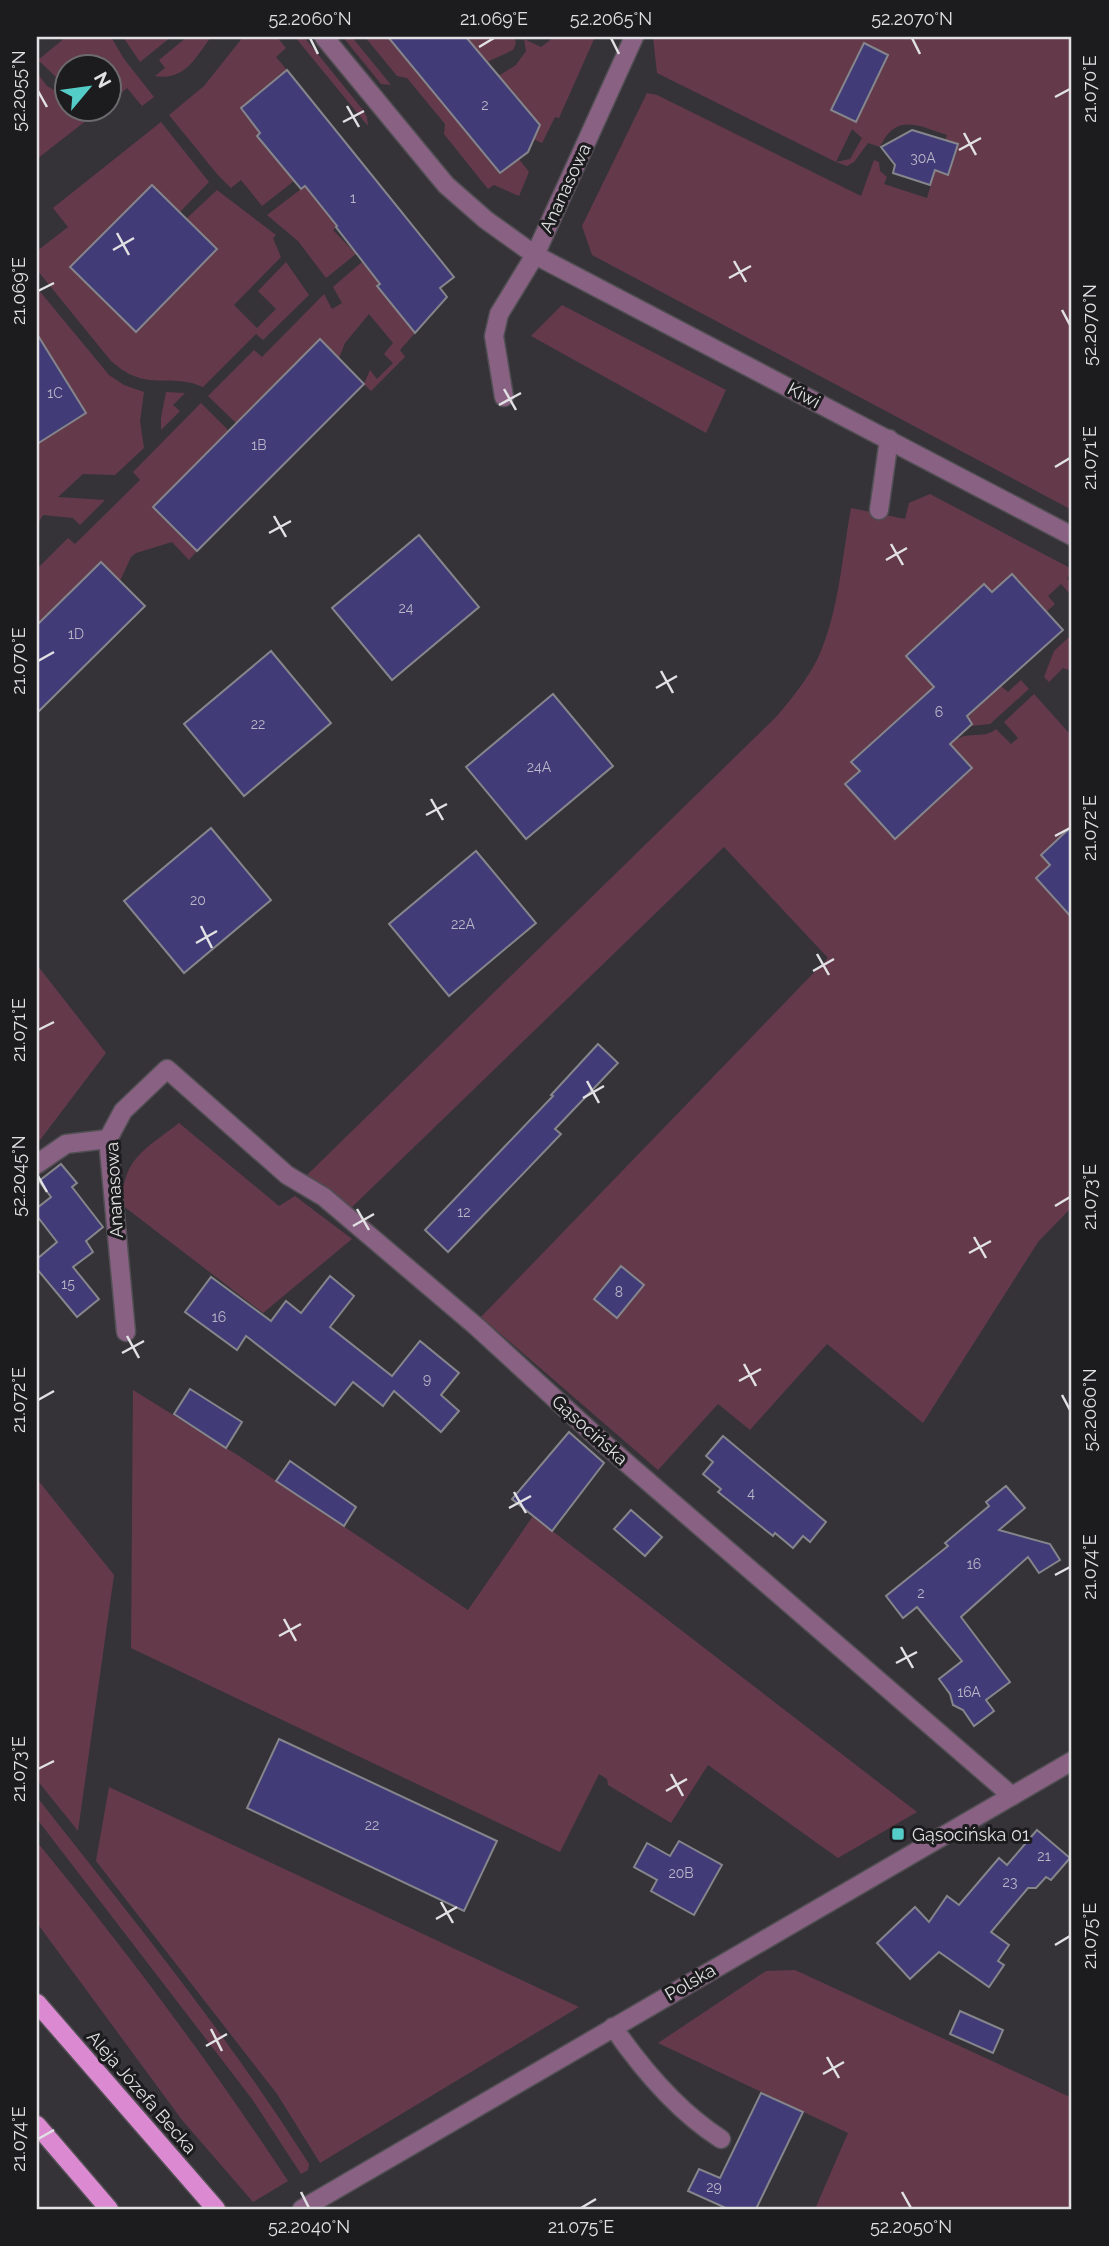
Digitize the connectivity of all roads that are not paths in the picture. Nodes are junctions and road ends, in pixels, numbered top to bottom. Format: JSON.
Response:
{"nodes":[{"id":1,"x":324,"y":37,"type":"edge"},
{"id":2,"x":634,"y":37,"type":"edge"},
{"id":3,"x":535,"y":255,"type":"junction"},
{"id":4,"x":504,"y":397,"type":"dead end"},
{"id":5,"x":889,"y":439,"type":"junction"},
{"id":6,"x":879,"y":510,"type":"dead end"},
{"id":7,"x":1072,"y":536,"type":"edge"},
{"id":8,"x":167,"y":1069,"type":"joint"},
{"id":9,"x":108,"y":1139,"type":"junction"},
{"id":10,"x":37,"y":1164,"type":"edge"},
{"id":11,"x":126,"y":1332,"type":"dead end"},
{"id":12,"x":1072,"y":1761,"type":"edge"},
{"id":13,"x":1012,"y":1796,"type":"junction"},
{"id":14,"x":37,"y":2003,"type":"edge"},
{"id":15,"x":613,"y":2027,"type":"junction"},
{"id":16,"x":37,"y":2125,"type":"edge"},
{"id":17,"x":721,"y":2138,"type":"dead end"},
{"id":18,"x":306,"y":2207,"type":"edge"},
{"id":19,"x":108,"y":2209,"type":"edge"},
{"id":20,"x":216,"y":2209,"type":"edge"}],
"edges":[{"from":1,"to":3,"type":"street","name":"Kiwi"},
{"from":2,"to":3,"type":"street","name":"Ananasowa"},
{"from":3,"to":4,"type":"street","name":"Ananasowa"},
{"from":3,"to":5,"type":"street","name":"Kiwi"},
{"from":5,"to":6,"type":"street"},
{"from":5,"to":7,"type":"street","name":"Kiwi"},
{"from":8,"to":9,"type":"street","name":"Ananasowa"},
{"from":8,"to":13,"type":"street","name":"Gąsocińska"},
{"from":9,"to":10,"type":"street"},
{"from":9,"to":11,"type":"street","name":"Ananasowa"},
{"from":12,"to":13,"type":"street","name":"Polska"},
{"from":13,"to":15,"type":"street","name":"Polska"},
{"from":14,"to":20,"type":"main road","name":"Aleja Józefa Becka"},
{"from":15,"to":17,"type":"street"},
{"from":15,"to":18,"type":"street","name":"Polska"},
{"from":16,"to":19,"type":"main road"}]}
